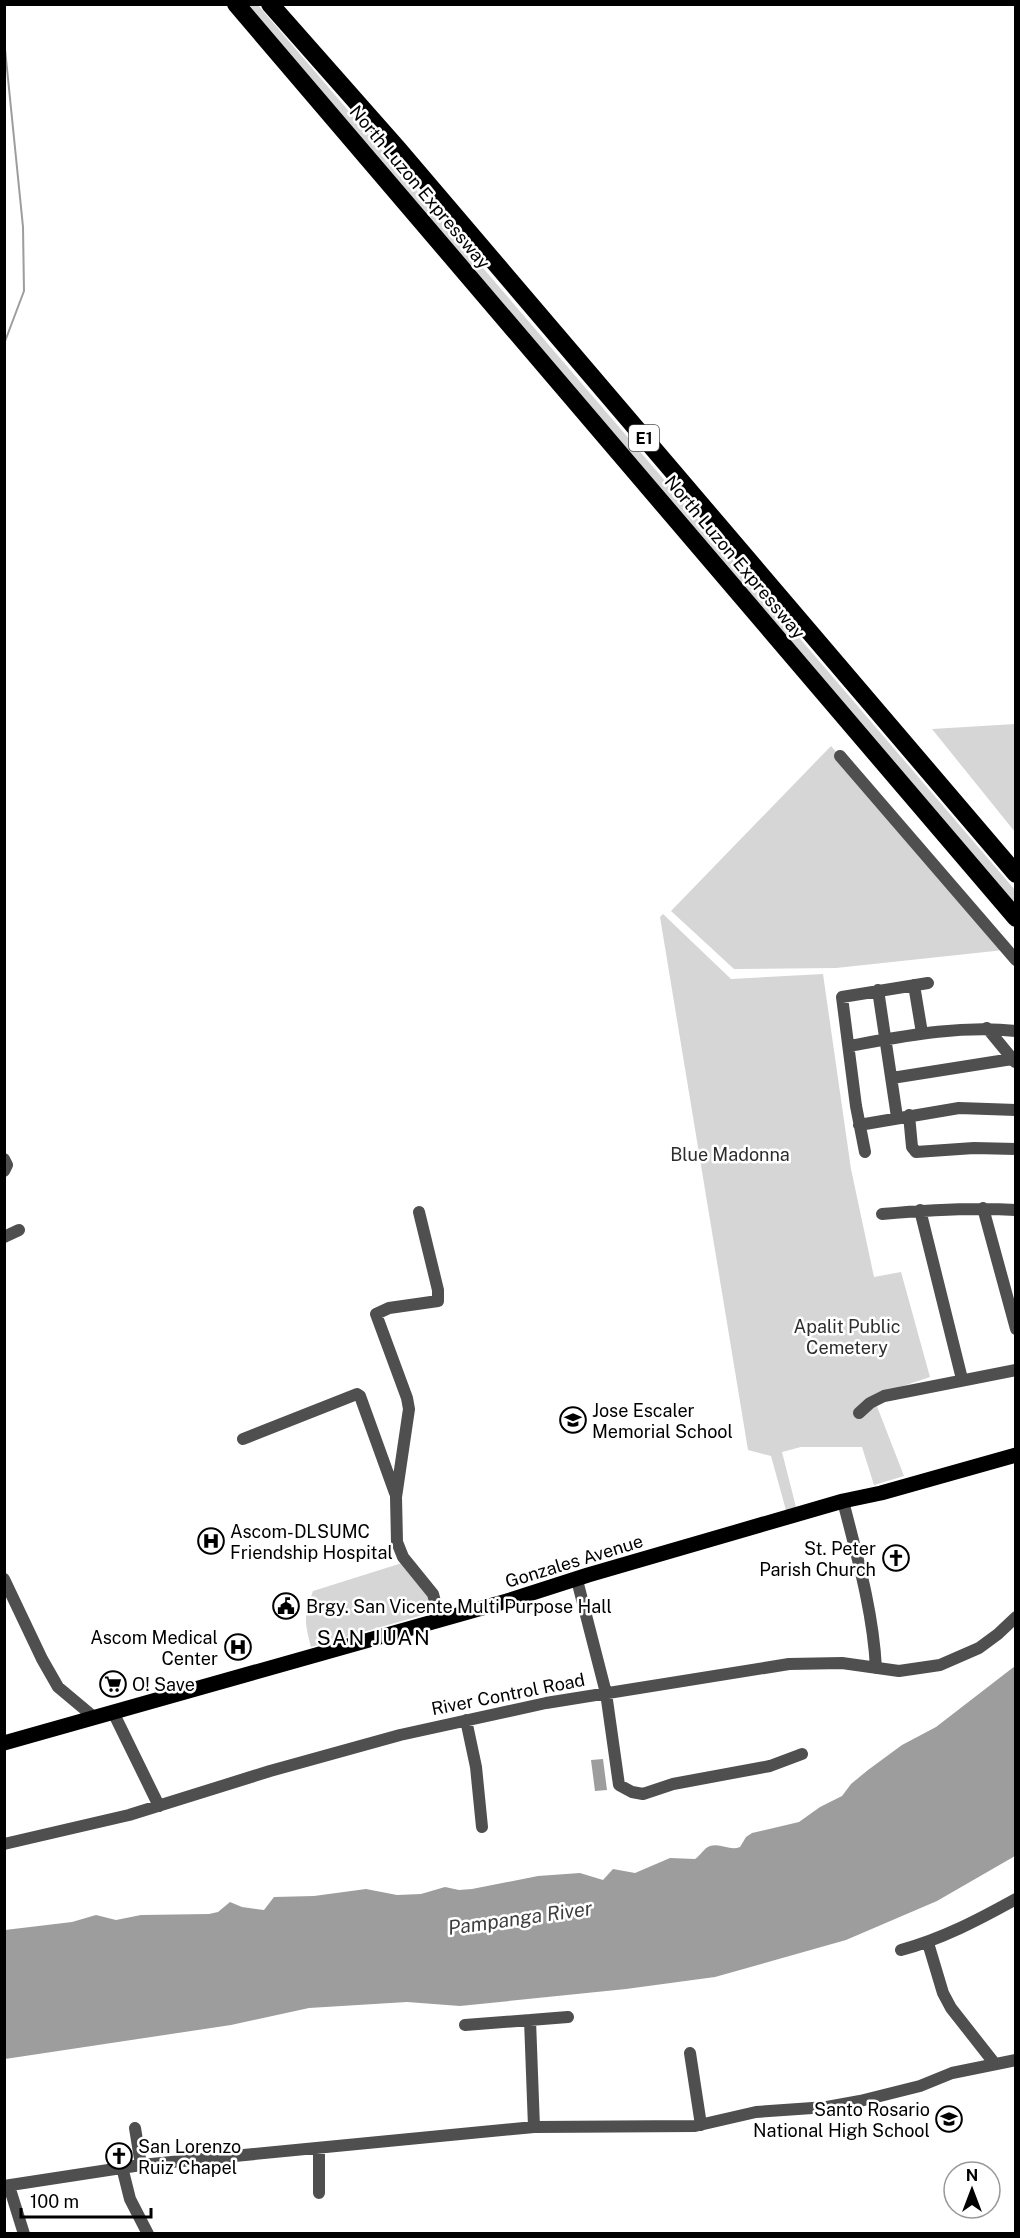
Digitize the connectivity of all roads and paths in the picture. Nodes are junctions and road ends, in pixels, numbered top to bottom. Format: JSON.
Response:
{"nodes":[{"id":1,"x":236,"y":4,"type":"edge"},
{"id":2,"x":270,"y":4,"type":"edge"},
{"id":3,"x":840,"y":756,"type":"dead end"},
{"id":4,"x":1016,"y":874,"type":"edge"},
{"id":5,"x":1016,"y":918,"type":"edge"},
{"id":6,"x":1016,"y":960,"type":"edge"},
{"id":7,"x":928,"y":983,"type":"dead end"},
{"id":8,"x":914,"y":985,"type":"junction"},
{"id":9,"x":878,"y":990,"type":"junction"},
{"id":10,"x":987,"y":1028,"type":"junction"},
{"id":11,"x":1016,"y":1031,"type":"edge"},
{"id":12,"x":922,"y":1033,"type":"junction"},
{"id":13,"x":886,"y":1039,"type":"junction"},
{"id":14,"x":849,"y":1046,"type":"junction"},
{"id":15,"x":1014,"y":1061,"type":"edge"},
{"id":16,"x":892,"y":1077,"type":"junction"},
{"id":17,"x":1016,"y":1110,"type":"edge"},
{"id":18,"x":903,"y":1116,"type":"junction"},
{"id":19,"x":859,"y":1125,"type":"junction"},
{"id":20,"x":1016,"y":1149,"type":"edge"},
{"id":21,"x":865,"y":1152,"type":"dead end"},
{"id":22,"x":4,"y":1159,"type":"edge"},
{"id":23,"x":4,"y":1171,"type":"edge"},
{"id":24,"x":983,"y":1208,"type":"junction"},
{"id":25,"x":920,"y":1210,"type":"junction"},
{"id":26,"x":1016,"y":1210,"type":"edge"},
{"id":27,"x":419,"y":1212,"type":"dead end"},
{"id":28,"x":882,"y":1214,"type":"dead end"},
{"id":29,"x":19,"y":1230,"type":"dead end"},
{"id":30,"x":4,"y":1237,"type":"edge"},
{"id":31,"x":1010,"y":1288,"type":"edge"},
{"id":32,"x":1016,"y":1329,"type":"edge"},
{"id":33,"x":1016,"y":1370,"type":"edge"},
{"id":34,"x":962,"y":1379,"type":"junction"},
{"id":35,"x":859,"y":1413,"type":"dead end"},
{"id":36,"x":243,"y":1439,"type":"dead end"},
{"id":37,"x":1016,"y":1455,"type":"edge"},
{"id":38,"x":396,"y":1497,"type":"junction"},
{"id":39,"x":843,"y":1501,"type":"junction"},
{"id":40,"x":4,"y":1579,"type":"edge"},
{"id":41,"x":577,"y":1580,"type":"junction"},
{"id":42,"x":1016,"y":1617,"type":"edge"},
{"id":43,"x":442,"y":1619,"type":"junction"},
{"id":44,"x":876,"y":1668,"type":"junction"},
{"id":45,"x":606,"y":1693,"type":"junction"},
{"id":46,"x":113,"y":1712,"type":"junction"},
{"id":47,"x":95,"y":1718,"type":"junction"},
{"id":48,"x":466,"y":1720,"type":"junction"},
{"id":49,"x":4,"y":1743,"type":"edge"},
{"id":50,"x":802,"y":1754,"type":"dead end"},
{"id":51,"x":159,"y":1806,"type":"junction"},
{"id":52,"x":482,"y":1827,"type":"dead end"},
{"id":53,"x":4,"y":1845,"type":"edge"},
{"id":54,"x":1016,"y":1899,"type":"edge"},
{"id":55,"x":928,"y":1943,"type":"junction"},
{"id":56,"x":901,"y":1950,"type":"dead end"},
{"id":57,"x":568,"y":2017,"type":"dead end"},
{"id":58,"x":530,"y":2020,"type":"junction"},
{"id":59,"x":465,"y":2025,"type":"dead end"},
{"id":60,"x":690,"y":2053,"type":"dead end"},
{"id":61,"x":1016,"y":2060,"type":"edge"},
{"id":62,"x":995,"y":2064,"type":"junction"},
{"id":63,"x":701,"y":2125,"type":"junction"},
{"id":64,"x":534,"y":2127,"type":"junction"},
{"id":65,"x":135,"y":2128,"type":"dead end"},
{"id":66,"x":319,"y":2149,"type":"junction"},
{"id":67,"x":141,"y":2164,"type":"junction"},
{"id":68,"x":122,"y":2167,"type":"junction"},
{"id":69,"x":7,"y":2186,"type":"edge"},
{"id":70,"x":319,"y":2193,"type":"dead end"},
{"id":71,"x":24,"y":2234,"type":"edge"},
{"id":72,"x":148,"y":2234,"type":"edge"}],
"edges":[{"from":1,"to":5,"type":"highway","name":"North Luzon Expressway","number":"E1"},
{"from":2,"to":4,"type":"highway","name":"North Luzon Expressway","number":"E1"},
{"from":3,"to":6,"type":"street"},
{"from":7,"to":8,"type":"street"},
{"from":8,"to":9,"type":"street"},
{"from":8,"to":12,"type":"street"},
{"from":9,"to":13,"type":"street"},
{"from":9,"to":14,"type":"street"},
{"from":10,"to":11,"type":"street"},
{"from":10,"to":12,"type":"street"},
{"from":10,"to":15,"type":"street"},
{"from":12,"to":13,"type":"street"},
{"from":13,"to":14,"type":"street"},
{"from":13,"to":16,"type":"street"},
{"from":14,"to":19,"type":"street"},
{"from":15,"to":16,"type":"street"},
{"from":16,"to":18,"type":"street"},
{"from":17,"to":18,"type":"street"},
{"from":18,"to":19,"type":"street"},
{"from":18,"to":20,"type":"street"},
{"from":19,"to":21,"type":"street"},
{"from":22,"to":23,"type":"street"},
{"from":24,"to":25,"type":"street"},
{"from":24,"to":26,"type":"street"},
{"from":24,"to":31,"type":"street"},
{"from":25,"to":28,"type":"street"},
{"from":25,"to":34,"type":"street"},
{"from":27,"to":38,"type":"street"},
{"from":29,"to":30,"type":"street"},
{"from":31,"to":32,"type":"street"},
{"from":33,"to":34,"type":"street"},
{"from":34,"to":35,"type":"street"},
{"from":36,"to":38,"type":"street"},
{"from":37,"to":39,"type":"main road","name":"Gonzales Avenue"},
{"from":38,"to":43,"type":"street"},
{"from":39,"to":41,"type":"main road","name":"Gonzales Avenue"},
{"from":39,"to":44,"type":"street"},
{"from":40,"to":47,"type":"street"},
{"from":41,"to":43,"type":"main road","name":"Gonzales Avenue"},
{"from":41,"to":45,"type":"street"},
{"from":42,"to":44,"type":"street","name":"River Control Road"},
{"from":43,"to":46,"type":"main road","name":"Gonzales Avenue"},
{"from":44,"to":45,"type":"street","name":"River Control Road"},
{"from":45,"to":48,"type":"street","name":"River Control Road"},
{"from":45,"to":50,"type":"street"},
{"from":46,"to":47,"type":"main road","name":"Gonzales Avenue"},
{"from":46,"to":51,"type":"street"},
{"from":47,"to":49,"type":"main road","name":"Gonzales Avenue"},
{"from":48,"to":51,"type":"street","name":"River Control Road"},
{"from":48,"to":52,"type":"street"},
{"from":51,"to":53,"type":"street","name":"River Control Road"},
{"from":54,"to":55,"type":"street"},
{"from":55,"to":56,"type":"street"},
{"from":55,"to":62,"type":"street"},
{"from":57,"to":58,"type":"street"},
{"from":58,"to":59,"type":"street"},
{"from":58,"to":64,"type":"street"},
{"from":60,"to":63,"type":"street"},
{"from":61,"to":62,"type":"street"},
{"from":62,"to":63,"type":"street"},
{"from":63,"to":64,"type":"street"},
{"from":64,"to":66,"type":"street"},
{"from":65,"to":67,"type":"street"},
{"from":66,"to":67,"type":"street"},
{"from":66,"to":70,"type":"street"},
{"from":67,"to":68,"type":"street"},
{"from":68,"to":69,"type":"street"},
{"from":68,"to":72,"type":"street"},
{"from":69,"to":71,"type":"street"}]}
